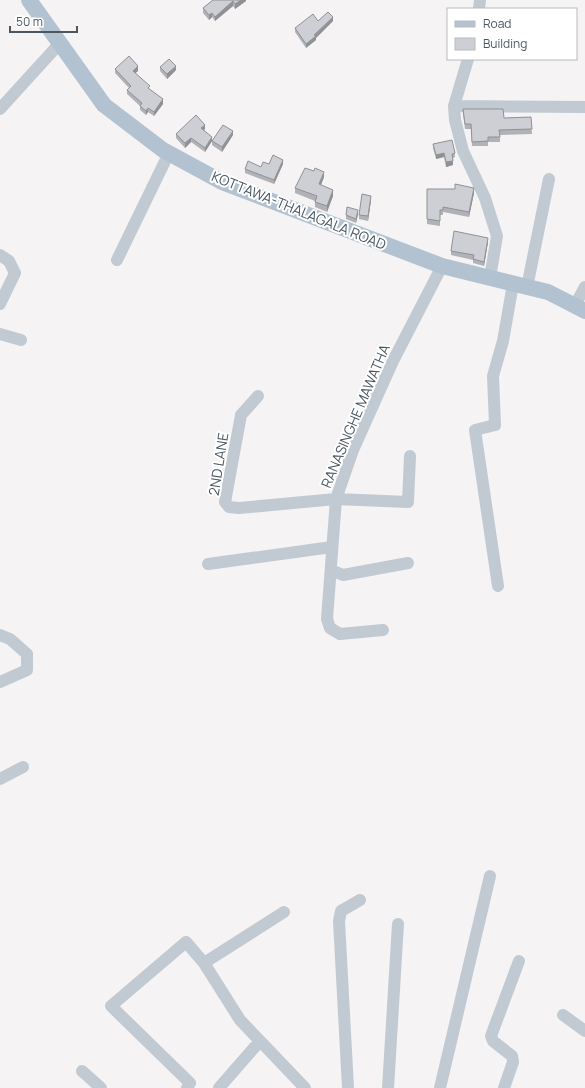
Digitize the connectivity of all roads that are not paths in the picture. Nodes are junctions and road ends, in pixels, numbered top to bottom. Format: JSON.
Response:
{"nodes":[{"id":1,"x":29,"y":0,"type":"edge"},
{"id":2,"x":60,"y":43,"type":"junction"},
{"id":3,"x":468,"y":60,"type":"edge"},
{"id":4,"x":454,"y":106,"type":"junction"},
{"id":5,"x":585,"y":107,"type":"edge"},
{"id":6,"x":0,"y":109,"type":"edge"},
{"id":7,"x":167,"y":152,"type":"junction"},
{"id":8,"x":549,"y":179,"type":"dead end"},
{"id":9,"x":0,"y":255,"type":"edge"},
{"id":10,"x":116,"y":256,"type":"dead end"},
{"id":11,"x":442,"y":266,"type":"junction"},
{"id":12,"x":490,"y":278,"type":"junction"},
{"id":13,"x":520,"y":286,"type":"junction"},
{"id":14,"x":585,"y":287,"type":"edge"},
{"id":15,"x":0,"y":304,"type":"edge"},
{"id":16,"x":580,"y":309,"type":"edge"},
{"id":17,"x":0,"y":334,"type":"edge"},
{"id":18,"x":21,"y":340,"type":"dead end"},
{"id":19,"x":258,"y":396,"type":"dead end"},
{"id":20,"x":410,"y":456,"type":"dead end"},
{"id":21,"x":336,"y":499,"type":"junction"},
{"id":22,"x":332,"y":547,"type":"junction"},
{"id":23,"x":408,"y":563,"type":"dead end"},
{"id":24,"x":208,"y":564,"type":"dead end"},
{"id":25,"x":331,"y":570,"type":"junction"},
{"id":26,"x":498,"y":586,"type":"dead end"},
{"id":27,"x":383,"y":630,"type":"dead end"},
{"id":28,"x":0,"y":635,"type":"edge"},
{"id":29,"x":0,"y":682,"type":"edge"},
{"id":30,"x":23,"y":767,"type":"dead end"},
{"id":31,"x":0,"y":779,"type":"edge"},
{"id":32,"x":490,"y":876,"type":"dead end"},
{"id":33,"x":360,"y":900,"type":"dead end"},
{"id":34,"x":284,"y":912,"type":"dead end"},
{"id":35,"x":398,"y":924,"type":"dead end"},
{"id":36,"x":518,"y":962,"type":"dead end"},
{"id":37,"x":204,"y":963,"type":"junction"},
{"id":38,"x":563,"y":1015,"type":"dead end"},
{"id":39,"x":585,"y":1031,"type":"edge"},
{"id":40,"x":260,"y":1041,"type":"junction"},
{"id":41,"x":82,"y":1071,"type":"dead end"},
{"id":42,"x":191,"y":1086,"type":"edge"},
{"id":43,"x":101,"y":1088,"type":"edge"},
{"id":44,"x":219,"y":1088,"type":"edge"},
{"id":45,"x":305,"y":1088,"type":"edge"},
{"id":46,"x":348,"y":1088,"type":"edge"},
{"id":47,"x":388,"y":1088,"type":"edge"},
{"id":48,"x":440,"y":1088,"type":"edge"},
{"id":49,"x":504,"y":1088,"type":"edge"}],
"edges":[{"from":1,"to":2,"type":"main road","name":"KOTTAWA-THALAGALA ROAD"},
{"from":2,"to":6,"type":"street"},
{"from":2,"to":7,"type":"main road","name":"KOTTAWA-THALAGALA ROAD"},
{"from":3,"to":4,"type":"street"},
{"from":4,"to":5,"type":"street"},
{"from":4,"to":12,"type":"street"},
{"from":7,"to":10,"type":"street"},
{"from":7,"to":11,"type":"main road","name":"KOTTAWA-THALAGALA ROAD"},
{"from":8,"to":13,"type":"street"},
{"from":9,"to":15,"type":"street"},
{"from":11,"to":12,"type":"main road","name":"KOTTAWA-THALAGALA ROAD"},
{"from":11,"to":21,"type":"street","name":"RANASINGHE MAWATHA"},
{"from":12,"to":13,"type":"main road","name":"KOTTAWA-THALAGALA ROAD"},
{"from":13,"to":16,"type":"main road","name":"KOTTAWA-THALAGALA ROAD"},
{"from":13,"to":26,"type":"street"},
{"from":14,"to":16,"type":"street"},
{"from":17,"to":18,"type":"street"},
{"from":19,"to":21,"type":"street","name":"2ND LANE"},
{"from":20,"to":21,"type":"street","name":"2ND LANE"},
{"from":21,"to":22,"type":"street","name":"RANASINGHE MAWATHA"},
{"from":22,"to":24,"type":"street"},
{"from":22,"to":25,"type":"street","name":"RANASINGHE MAWATHA"},
{"from":23,"to":25,"type":"street"},
{"from":25,"to":27,"type":"street","name":"RANASINGHE MAWATHA"},
{"from":28,"to":29,"type":"street"},
{"from":30,"to":31,"type":"street"},
{"from":32,"to":48,"type":"street"},
{"from":33,"to":46,"type":"street"},
{"from":34,"to":37,"type":"street"},
{"from":35,"to":47,"type":"street"},
{"from":36,"to":49,"type":"street"},
{"from":37,"to":40,"type":"street"},
{"from":37,"to":42,"type":"street"},
{"from":38,"to":39,"type":"street"},
{"from":40,"to":44,"type":"street"},
{"from":40,"to":45,"type":"street"},
{"from":41,"to":43,"type":"street"}]}
